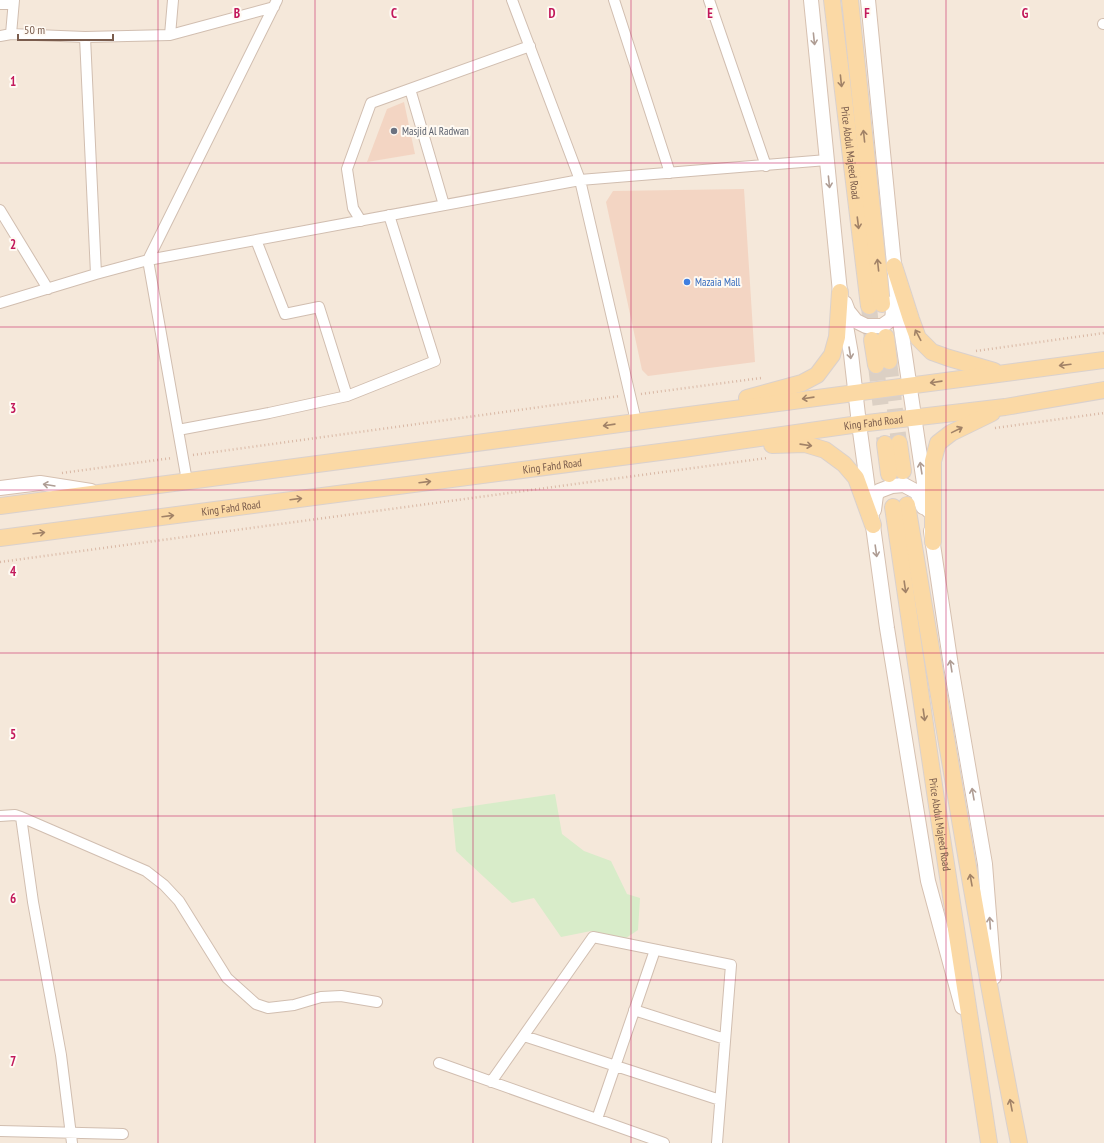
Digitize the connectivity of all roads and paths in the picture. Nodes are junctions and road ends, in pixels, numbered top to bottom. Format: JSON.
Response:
{"nodes":[{"id":1,"x":173,"y":0,"type":"edge"},
{"id":2,"x":512,"y":0,"type":"edge"},
{"id":3,"x":614,"y":0,"type":"edge"},
{"id":4,"x":709,"y":0,"type":"edge"},
{"id":5,"x":811,"y":0,"type":"edge"},
{"id":6,"x":832,"y":0,"type":"edge"},
{"id":7,"x":850,"y":0,"type":"edge"},
{"id":8,"x":868,"y":0,"type":"edge"},
{"id":9,"x":14,"y":2,"type":"edge"},
{"id":10,"x":0,"y":4,"type":"edge"},
{"id":11,"x":275,"y":4,"type":"edge"},
{"id":12,"x":11,"y":34,"type":"junction"},
{"id":13,"x":170,"y":35,"type":"junction"},
{"id":14,"x":0,"y":36,"type":"edge"},
{"id":15,"x":85,"y":37,"type":"junction"},
{"id":16,"x":530,"y":46,"type":"junction"},
{"id":17,"x":410,"y":89,"type":"junction"},
{"id":18,"x":826,"y":160,"type":"junction"},
{"id":19,"x":766,"y":166,"type":"junction"},
{"id":20,"x":670,"y":173,"type":"junction"},
{"id":21,"x":580,"y":180,"type":"junction"},
{"id":22,"x":444,"y":205,"type":"junction"},
{"id":23,"x":0,"y":210,"type":"edge"},
{"id":24,"x":389,"y":215,"type":"junction"},
{"id":25,"x":361,"y":221,"type":"junction"},
{"id":26,"x":256,"y":240,"type":"junction"},
{"id":27,"x":148,"y":260,"type":"junction"},
{"id":28,"x":895,"y":270,"type":"junction"},
{"id":29,"x":96,"y":274,"type":"junction"},
{"id":30,"x":48,"y":290,"type":"junction"},
{"id":31,"x":840,"y":292,"type":"junction"},
{"id":32,"x":0,"y":303,"type":"edge"},
{"id":33,"x":1104,"y":333,"type":"edge"},
{"id":34,"x":879,"y":338,"type":"tunnel mouth"},
{"id":35,"x":972,"y":351,"type":"dead end"},
{"id":36,"x":1104,"y":360,"type":"edge"},
{"id":37,"x":882,"y":363,"type":"tunnel mouth"},
{"id":38,"x":1001,"y":373,"type":"junction"},
{"id":39,"x":763,"y":378,"type":"dead end"},
{"id":40,"x":909,"y":385,"type":"junction"},
{"id":41,"x":1104,"y":390,"type":"edge"},
{"id":42,"x":855,"y":392,"type":"junction"},
{"id":43,"x":630,"y":395,"type":"junction"},
{"id":44,"x":347,"y":396,"type":"junction"},
{"id":45,"x":1005,"y":407,"type":"junction"},
{"id":46,"x":1104,"y":413,"type":"edge"},
{"id":47,"x":681,"y":415,"type":"junction"},
{"id":48,"x":914,"y":418,"type":"junction"},
{"id":49,"x":636,"y":421,"type":"junction"},
{"id":50,"x":858,"y":424,"type":"junction"},
{"id":51,"x":990,"y":428,"type":"dead end"},
{"id":52,"x":178,"y":430,"type":"junction"},
{"id":53,"x":892,"y":443,"type":"tunnel mouth"},
{"id":54,"x":683,"y":449,"type":"junction"},
{"id":55,"x":183,"y":456,"type":"junction"},
{"id":56,"x":773,"y":457,"type":"dead end"},
{"id":57,"x":61,"y":473,"type":"dead end"},
{"id":58,"x":896,"y":473,"type":"dead end"},
{"id":59,"x":188,"y":481,"type":"junction"},
{"id":60,"x":0,"y":488,"type":"edge"},
{"id":61,"x":102,"y":492,"type":"junction"},
{"id":62,"x":0,"y":506,"type":"edge"},
{"id":63,"x":930,"y":521,"type":"junction"},
{"id":64,"x":873,"y":524,"type":"junction"},
{"id":65,"x":0,"y":538,"type":"edge"},
{"id":66,"x":933,"y":542,"type":"junction"},
{"id":67,"x":0,"y":562,"type":"edge"},
{"id":68,"x":0,"y":816,"type":"edge"},
{"id":69,"x":21,"y":817,"type":"junction"},
{"id":70,"x":655,"y":950,"type":"junction"},
{"id":71,"x":377,"y":1002,"type":"dead end"},
{"id":72,"x":634,"y":1010,"type":"junction"},
{"id":73,"x":524,"y":1036,"type":"junction"},
{"id":74,"x":725,"y":1039,"type":"junction"},
{"id":75,"x":999,"y":1045,"type":"junction"},
{"id":76,"x":976,"y":1056,"type":"junction"},
{"id":77,"x":439,"y":1063,"type":"dead end"},
{"id":78,"x":616,"y":1066,"type":"junction"},
{"id":79,"x":491,"y":1082,"type":"junction"},
{"id":80,"x":720,"y":1100,"type":"junction"},
{"id":81,"x":597,"y":1119,"type":"junction"},
{"id":82,"x":0,"y":1131,"type":"edge"},
{"id":83,"x":123,"y":1134,"type":"dead end"},
{"id":84,"x":72,"y":1138,"type":"edge"},
{"id":85,"x":664,"y":1143,"type":"edge"},
{"id":86,"x":717,"y":1143,"type":"edge"},
{"id":87,"x":989,"y":1143,"type":"edge"},
{"id":88,"x":1019,"y":1143,"type":"edge"}],
"edges":[{"from":1,"to":13,"type":"street"},
{"from":2,"to":16,"type":"street"},
{"from":3,"to":20,"type":"street"},
{"from":4,"to":19,"type":"street"},
{"from":5,"to":18,"type":"street","one_way":true},
{"from":6,"to":7,"type":"main road","name":"Price Abdul Majeed Road","one_way":true},
{"from":8,"to":28,"type":"street"},
{"from":9,"to":10,"type":"street"},
{"from":9,"to":12,"type":"street"},
{"from":11,"to":13,"type":"street"},
{"from":11,"to":27,"type":"street"},
{"from":12,"to":14,"type":"street"},
{"from":12,"to":15,"type":"street"},
{"from":13,"to":15,"type":"street"},
{"from":15,"to":29,"type":"street"},
{"from":16,"to":17,"type":"street"},
{"from":16,"to":21,"type":"street"},
{"from":17,"to":22,"type":"street"},
{"from":17,"to":25,"type":"street"},
{"from":18,"to":19,"type":"street"},
{"from":18,"to":31,"type":"street","one_way":true},
{"from":19,"to":20,"type":"street"},
{"from":20,"to":21,"type":"street"},
{"from":21,"to":22,"type":"street"},
{"from":21,"to":43,"type":"street"},
{"from":22,"to":24,"type":"street"},
{"from":23,"to":30,"type":"street"},
{"from":24,"to":25,"type":"street"},
{"from":24,"to":44,"type":"street"},
{"from":25,"to":26,"type":"street"},
{"from":26,"to":27,"type":"street"},
{"from":26,"to":44,"type":"street"},
{"from":27,"to":29,"type":"street"},
{"from":27,"to":52,"type":"street"},
{"from":28,"to":31,"type":"street"},
{"from":38,"to":28,"type":"main road","one_way":true},
{"from":28,"to":40,"type":"street"},
{"from":29,"to":30,"type":"street"},
{"from":30,"to":32,"type":"street"},
{"from":31,"to":42,"type":"street","one_way":true},
{"from":31,"to":47,"type":"main road"},
{"from":33,"to":35,"type":"path"},
{"from":34,"to":37,"type":"main road"},
{"from":36,"to":38,"type":"main road","one_way":true},
{"from":38,"to":40,"type":"main road","one_way":true},
{"from":39,"to":43,"type":"path"},
{"from":40,"to":42,"type":"main road"},
{"from":40,"to":48,"type":"street"},
{"from":41,"to":45,"type":"main road","name":"King Fahd Road"},
{"from":42,"to":47,"type":"main road","one_way":true},
{"from":42,"to":50,"type":"street"},
{"from":43,"to":49,"type":"street"},
{"from":43,"to":55,"type":"path"},
{"from":44,"to":52,"type":"street"},
{"from":45,"to":48,"type":"main road","name":"King Fahd Road"},
{"from":66,"to":45,"type":"main road","one_way":true},
{"from":46,"to":51,"type":"path"},
{"from":47,"to":49,"type":"main road"},
{"from":48,"to":50,"type":"main road","name":"King Fahd Road"},
{"from":63,"to":48,"type":"street","one_way":true},
{"from":49,"to":59,"type":"main road","one_way":true},
{"from":50,"to":54,"type":"main road","name":"King Fahd Road"},
{"from":50,"to":64,"type":"street"},
{"from":52,"to":55,"type":"street"},
{"from":53,"to":58,"type":"main road"},
{"from":54,"to":64,"type":"main road","one_way":true},
{"from":65,"to":54,"type":"main road","name":"King Fahd Road","one_way":true},
{"from":55,"to":57,"type":"path"},
{"from":55,"to":59,"type":"street"},
{"from":56,"to":67,"type":"path"},
{"from":59,"to":61,"type":"main road"},
{"from":61,"to":60,"type":"street","one_way":true},
{"from":61,"to":62,"type":"main road"},
{"from":63,"to":64,"type":"street"},
{"from":63,"to":66,"type":"street"},
{"from":64,"to":76,"type":"street","one_way":true},
{"from":75,"to":66,"type":"street","one_way":true},
{"from":68,"to":69,"type":"street"},
{"from":69,"to":71,"type":"street"},
{"from":69,"to":84,"type":"street"},
{"from":70,"to":72,"type":"street"},
{"from":70,"to":73,"type":"street"},
{"from":70,"to":74,"type":"street"},
{"from":72,"to":74,"type":"street"},
{"from":72,"to":78,"type":"street"},
{"from":73,"to":78,"type":"street"},
{"from":73,"to":79,"type":"street"},
{"from":74,"to":80,"type":"street"},
{"from":75,"to":76,"type":"main road","name":"Price Abdul Majeed Road","one_way":true},
{"from":88,"to":75,"type":"main road","name":"Price Abdul Majeed Road","one_way":true},
{"from":76,"to":87,"type":"main road","name":"Price Abdul Majeed Road"},
{"from":77,"to":79,"type":"street"},
{"from":78,"to":80,"type":"street"},
{"from":78,"to":81,"type":"street"},
{"from":79,"to":81,"type":"street"},
{"from":80,"to":86,"type":"street"},
{"from":81,"to":85,"type":"street"},
{"from":82,"to":84,"type":"street"},
{"from":83,"to":84,"type":"street"}]}
